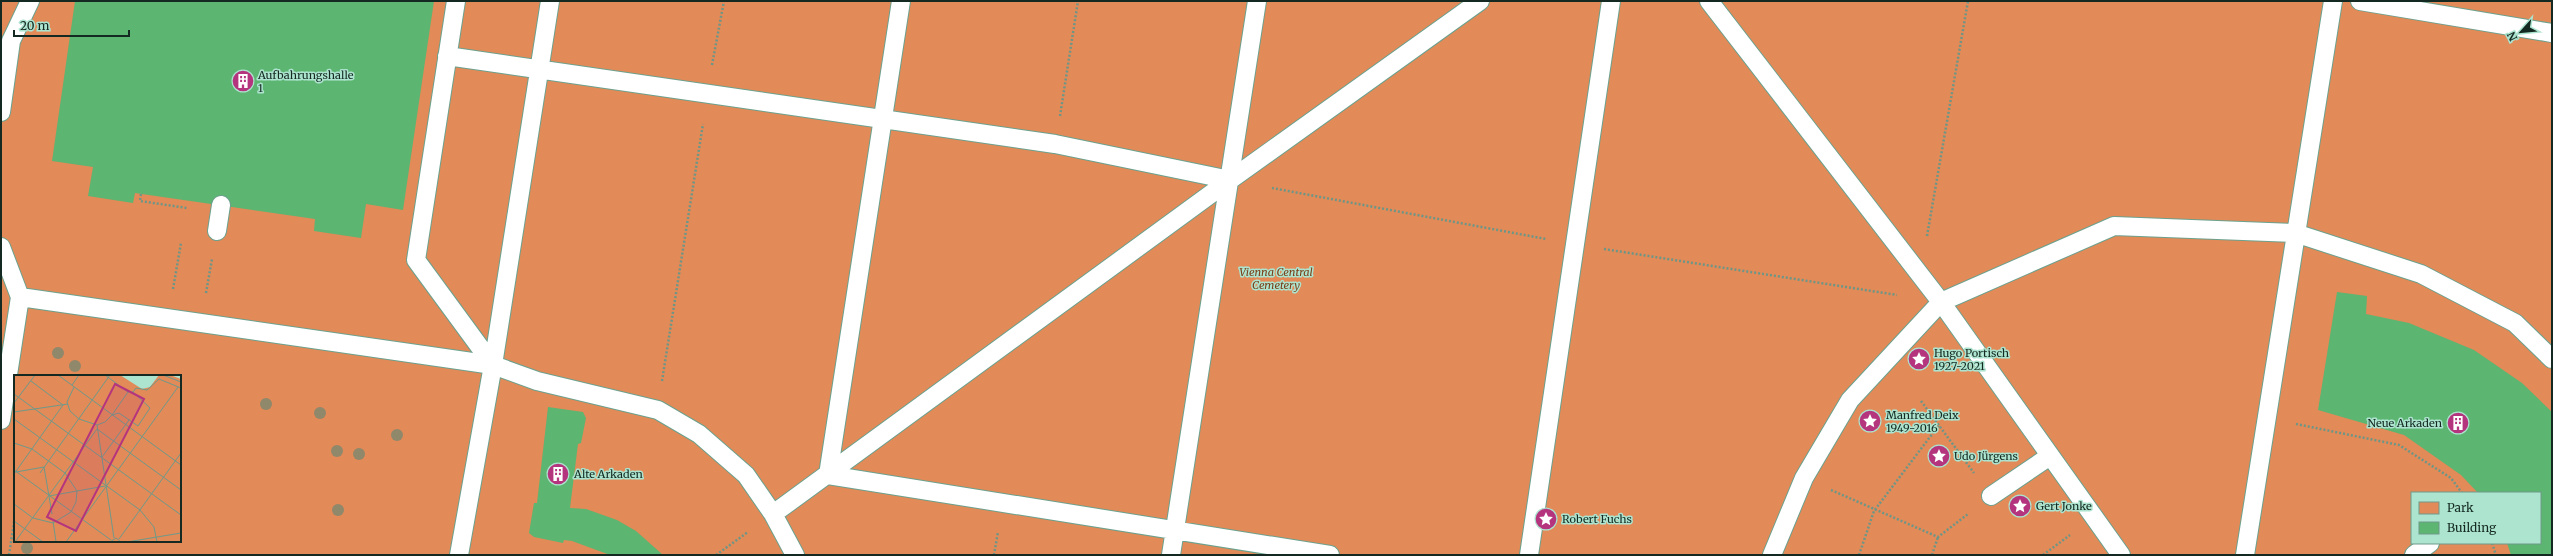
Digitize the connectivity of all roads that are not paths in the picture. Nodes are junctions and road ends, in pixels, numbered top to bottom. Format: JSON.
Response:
{"nodes":[{"id":1,"x":30,"y":1,"type":"edge"},
{"id":2,"x":456,"y":1,"type":"edge"},
{"id":3,"x":550,"y":1,"type":"edge"},
{"id":4,"x":901,"y":1,"type":"edge"},
{"id":5,"x":1257,"y":1,"type":"edge"},
{"id":6,"x":1480,"y":1,"type":"edge"},
{"id":7,"x":1611,"y":1,"type":"edge"},
{"id":8,"x":1709,"y":1,"type":"edge"},
{"id":9,"x":2333,"y":1,"type":"edge"},
{"id":10,"x":2360,"y":1,"type":"edge"},
{"id":11,"x":2552,"y":32,"type":"edge"},
{"id":12,"x":447,"y":56,"type":"junction"},
{"id":13,"x":540,"y":68,"type":"junction"},
{"id":14,"x":1,"y":112,"type":"edge"},
{"id":15,"x":883,"y":119,"type":"junction"},
{"id":16,"x":1230,"y":180,"type":"junction"},
{"id":17,"x":221,"y":205,"type":"dead end"},
{"id":18,"x":217,"y":230,"type":"dead end"},
{"id":19,"x":2295,"y":233,"type":"junction"},
{"id":20,"x":1,"y":247,"type":"edge"},
{"id":21,"x":20,"y":297,"type":"junction"},
{"id":22,"x":1941,"y":302,"type":"junction"},
{"id":23,"x":2552,"y":359,"type":"edge"},
{"id":24,"x":493,"y":365,"type":"junction"},
{"id":25,"x":1,"y":420,"type":"edge"},
{"id":26,"x":2050,"y":456,"type":"junction"},
{"id":27,"x":828,"y":474,"type":"junction"},
{"id":28,"x":1991,"y":496,"type":"road end"},
{"id":29,"x":773,"y":514,"type":"junction"},
{"id":30,"x":1175,"y":531,"type":"junction"},
{"id":31,"x":2429,"y":544,"type":"edge"},
{"id":32,"x":459,"y":555,"type":"edge"},
{"id":33,"x":795,"y":555,"type":"edge"},
{"id":34,"x":1171,"y":555,"type":"edge"},
{"id":35,"x":1330,"y":555,"type":"edge"},
{"id":36,"x":1529,"y":555,"type":"edge"},
{"id":37,"x":1772,"y":555,"type":"edge"},
{"id":38,"x":2121,"y":555,"type":"edge"},
{"id":39,"x":2245,"y":555,"type":"edge"},
{"id":40,"x":2414,"y":555,"type":"edge"}],
"edges":[{"from":1,"to":14,"type":"lane"},
{"from":2,"to":12,"type":"lane"},
{"from":3,"to":13,"type":"lane"},
{"from":4,"to":15,"type":"lane"},
{"from":5,"to":16,"type":"lane"},
{"from":6,"to":16,"type":"lane"},
{"from":7,"to":36,"type":"lane"},
{"from":8,"to":22,"type":"lane"},
{"from":9,"to":19,"type":"lane"},
{"from":10,"to":11,"type":"lane"},
{"from":12,"to":13,"type":"lane"},
{"from":12,"to":24,"type":"lane"},
{"from":13,"to":15,"type":"lane"},
{"from":13,"to":24,"type":"lane"},
{"from":15,"to":16,"type":"lane"},
{"from":15,"to":27,"type":"lane"},
{"from":16,"to":27,"type":"lane"},
{"from":16,"to":30,"type":"lane"},
{"from":17,"to":18,"type":"lane"},
{"from":19,"to":22,"type":"lane"},
{"from":19,"to":23,"type":"lane"},
{"from":19,"to":39,"type":"lane"},
{"from":20,"to":21,"type":"lane"},
{"from":21,"to":24,"type":"lane"},
{"from":21,"to":25,"type":"lane"},
{"from":22,"to":26,"type":"lane"},
{"from":22,"to":37,"type":"lane"},
{"from":24,"to":29,"type":"lane"},
{"from":24,"to":32,"type":"lane"},
{"from":26,"to":28,"type":"lane"},
{"from":26,"to":38,"type":"lane"},
{"from":27,"to":29,"type":"lane"},
{"from":27,"to":30,"type":"lane"},
{"from":29,"to":33,"type":"lane"},
{"from":30,"to":34,"type":"lane"},
{"from":30,"to":35,"type":"lane"},
{"from":31,"to":40,"type":"lane"}]}
